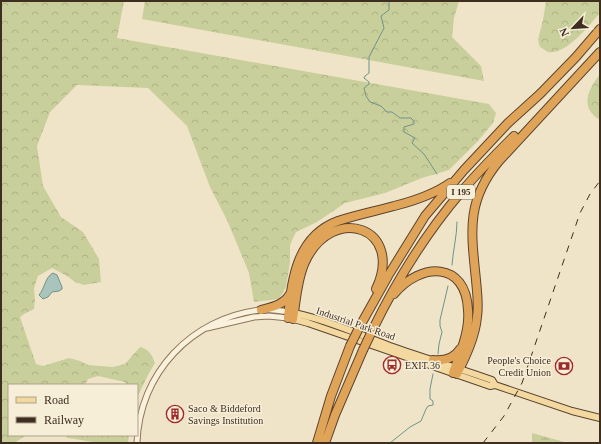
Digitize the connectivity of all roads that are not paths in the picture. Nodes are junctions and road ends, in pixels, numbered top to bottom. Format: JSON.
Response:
{"nodes":[{"id":1,"x":600,"y":29,"type":"edge"},
{"id":2,"x":600,"y":52,"type":"edge"},
{"id":3,"x":558,"y":97,"type":"junction"},
{"id":4,"x":464,"y":170,"type":"junction"},
{"id":5,"x":292,"y":287,"type":"junction"},
{"id":6,"x":385,"y":305,"type":"junction"},
{"id":7,"x":261,"y":310,"type":"junction"},
{"id":8,"x":291,"y":316,"type":"junction"},
{"id":9,"x":360,"y":326,"type":"junction"},
{"id":10,"x":208,"y":328,"type":"junction"},
{"id":11,"x":463,"y":343,"type":"junction"},
{"id":12,"x":433,"y":360,"type":"junction"},
{"id":13,"x":456,"y":371,"type":"junction"},
{"id":14,"x":600,"y":418,"type":"edge"},
{"id":15,"x":138,"y":434,"type":"edge"},
{"id":16,"x":317,"y":443,"type":"edge"},
{"id":17,"x":325,"y":443,"type":"edge"}],
"edges":[{"from":1,"to":4,"type":"highway","number":"I 195"},
{"from":2,"to":3,"type":"highway","number":"I 195"},
{"from":3,"to":6,"type":"highway","number":"I 195"},
{"from":3,"to":13,"type":"highway"},
{"from":4,"to":5,"type":"highway"},
{"from":4,"to":9,"type":"highway","number":"I 195"},
{"from":5,"to":7,"type":"highway"},
{"from":5,"to":8,"type":"highway"},
{"from":6,"to":11,"type":"highway"},
{"from":6,"to":17,"type":"highway","number":"I 195","bridge":true},
{"from":7,"to":8,"type":"street","name":"Industrial Park Road"},
{"from":7,"to":10,"type":"street","name":"Industrial Park Road"},
{"from":8,"to":9,"type":"highway"},
{"from":8,"to":10,"type":"street","name":"Industrial Park Road"},
{"from":8,"to":12,"type":"main road","name":"Industrial Park Road"},
{"from":8,"to":13,"type":"main road","name":"Industrial Park Road"},
{"from":9,"to":16,"type":"highway","number":"I 195","bridge":true},
{"from":10,"to":15,"type":"street","name":"Industrial Park Road"},
{"from":11,"to":12,"type":"highway"},
{"from":11,"to":13,"type":"highway"},
{"from":12,"to":13,"type":"main road","name":"Industrial Park Road"},
{"from":13,"to":14,"type":"main road","name":"Industrial Park Road"}]}
